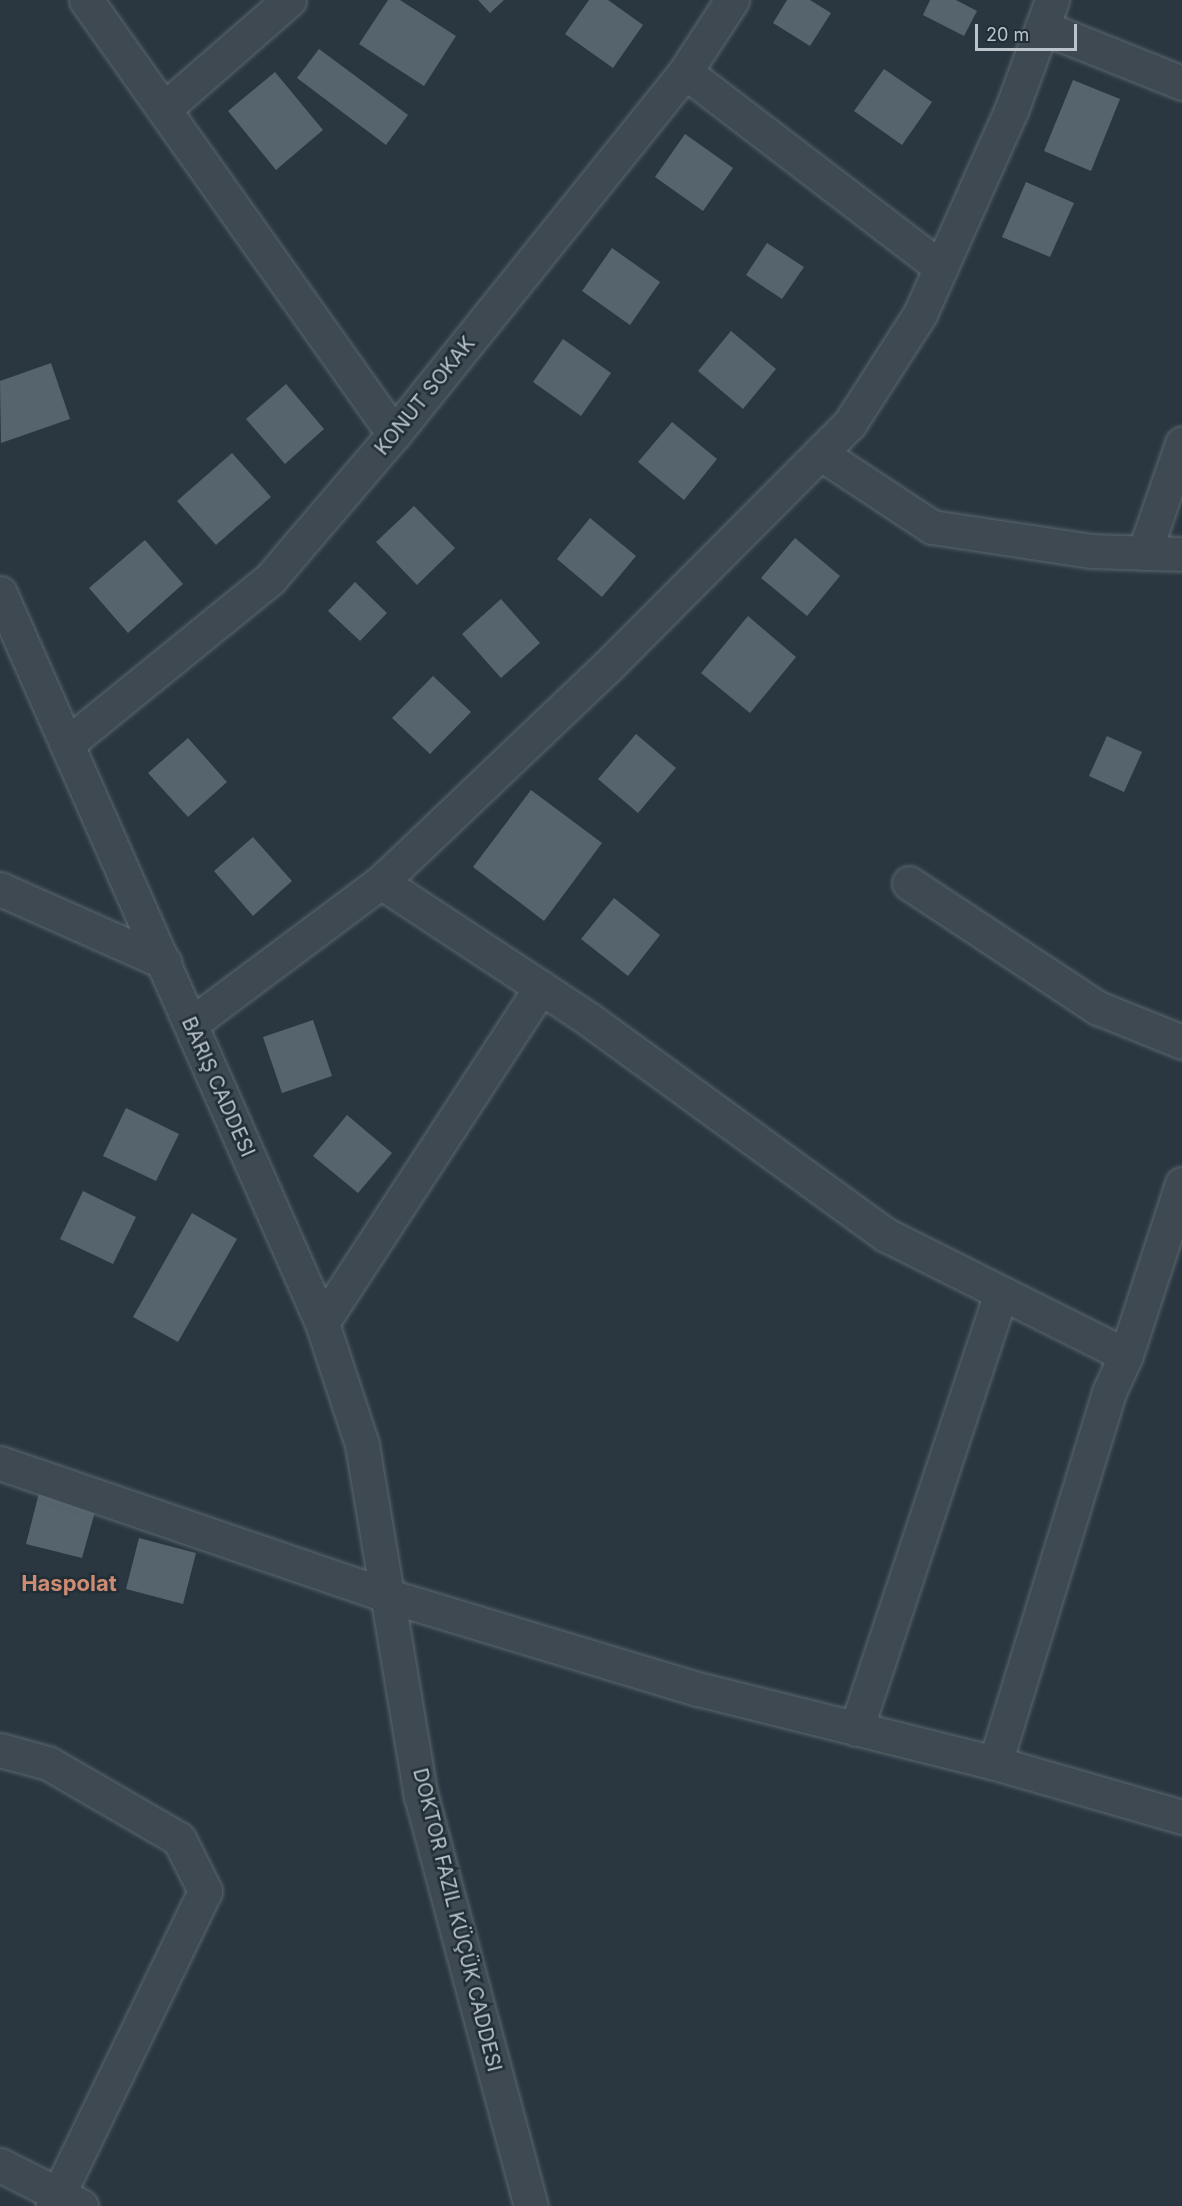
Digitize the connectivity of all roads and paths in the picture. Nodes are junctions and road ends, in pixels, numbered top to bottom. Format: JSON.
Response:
{"nodes":[{"id":1,"x":86,"y":0,"type":"edge"},
{"id":2,"x":289,"y":0,"type":"edge"},
{"id":3,"x":732,"y":0,"type":"edge"},
{"id":4,"x":1047,"y":14,"type":"edge"},
{"id":5,"x":685,"y":72,"type":"junction"},
{"id":6,"x":1182,"y":82,"type":"edge"},
{"id":7,"x":164,"y":109,"type":"junction"},
{"id":8,"x":941,"y":268,"type":"junction"},
{"id":9,"x":394,"y":435,"type":"junction"},
{"id":10,"x":1182,"y":443,"type":"edge"},
{"id":11,"x":820,"y":453,"type":"junction"},
{"id":12,"x":1144,"y":553,"type":"junction"},
{"id":13,"x":1182,"y":554,"type":"edge"},
{"id":14,"x":0,"y":593,"type":"edge"},
{"id":15,"x":67,"y":744,"type":"junction"},
{"id":16,"x":381,"y":882,"type":"junction"},
{"id":17,"x":909,"y":883,"type":"dead end"},
{"id":18,"x":0,"y":889,"type":"edge"},
{"id":19,"x":164,"y":962,"type":"junction"},
{"id":20,"x":541,"y":987,"type":"junction"},
{"id":21,"x":191,"y":1024,"type":"junction"},
{"id":22,"x":1182,"y":1042,"type":"edge"},
{"id":23,"x":1182,"y":1185,"type":"edge"},
{"id":24,"x":1001,"y":1293,"type":"junction"},
{"id":25,"x":322,"y":1323,"type":"junction"},
{"id":26,"x":1126,"y":1355,"type":"junction"},
{"id":27,"x":0,"y":1463,"type":"edge"},
{"id":28,"x":389,"y":1596,"type":"junction"},
{"id":29,"x":856,"y":1729,"type":"junction"},
{"id":30,"x":0,"y":1750,"type":"edge"},
{"id":31,"x":995,"y":1763,"type":"junction"},
{"id":32,"x":1182,"y":1817,"type":"edge"},
{"id":33,"x":0,"y":2165,"type":"edge"},
{"id":34,"x":64,"y":2202,"type":"edge"},
{"id":35,"x":531,"y":2206,"type":"edge"}],
"edges":[{"from":1,"to":7,"type":"street"},
{"from":2,"to":7,"type":"street"},
{"from":3,"to":5,"type":"street","name":"KONUT SOKAK"},
{"from":4,"to":6,"type":"street"},
{"from":4,"to":8,"type":"street"},
{"from":5,"to":8,"type":"street"},
{"from":5,"to":9,"type":"street","name":"KONUT SOKAK"},
{"from":7,"to":9,"type":"street"},
{"from":8,"to":11,"type":"street"},
{"from":9,"to":15,"type":"street","name":"KONUT SOKAK"},
{"from":10,"to":12,"type":"street"},
{"from":11,"to":12,"type":"street"},
{"from":11,"to":16,"type":"street"},
{"from":12,"to":13,"type":"street"},
{"from":14,"to":15,"type":"street"},
{"from":15,"to":19,"type":"street"},
{"from":16,"to":20,"type":"street"},
{"from":16,"to":21,"type":"street"},
{"from":17,"to":22,"type":"street"},
{"from":18,"to":19,"type":"street"},
{"from":19,"to":21,"type":"street"},
{"from":20,"to":24,"type":"street"},
{"from":20,"to":25,"type":"street"},
{"from":21,"to":25,"type":"street"},
{"from":23,"to":26,"type":"street"},
{"from":24,"to":26,"type":"street"},
{"from":24,"to":29,"type":"street"},
{"from":25,"to":28,"type":"street"},
{"from":26,"to":31,"type":"street"},
{"from":27,"to":28,"type":"street"},
{"from":28,"to":29,"type":"street"},
{"from":28,"to":35,"type":"street"},
{"from":29,"to":31,"type":"street"},
{"from":30,"to":34,"type":"street"},
{"from":31,"to":32,"type":"street"},
{"from":33,"to":34,"type":"street"}]}
